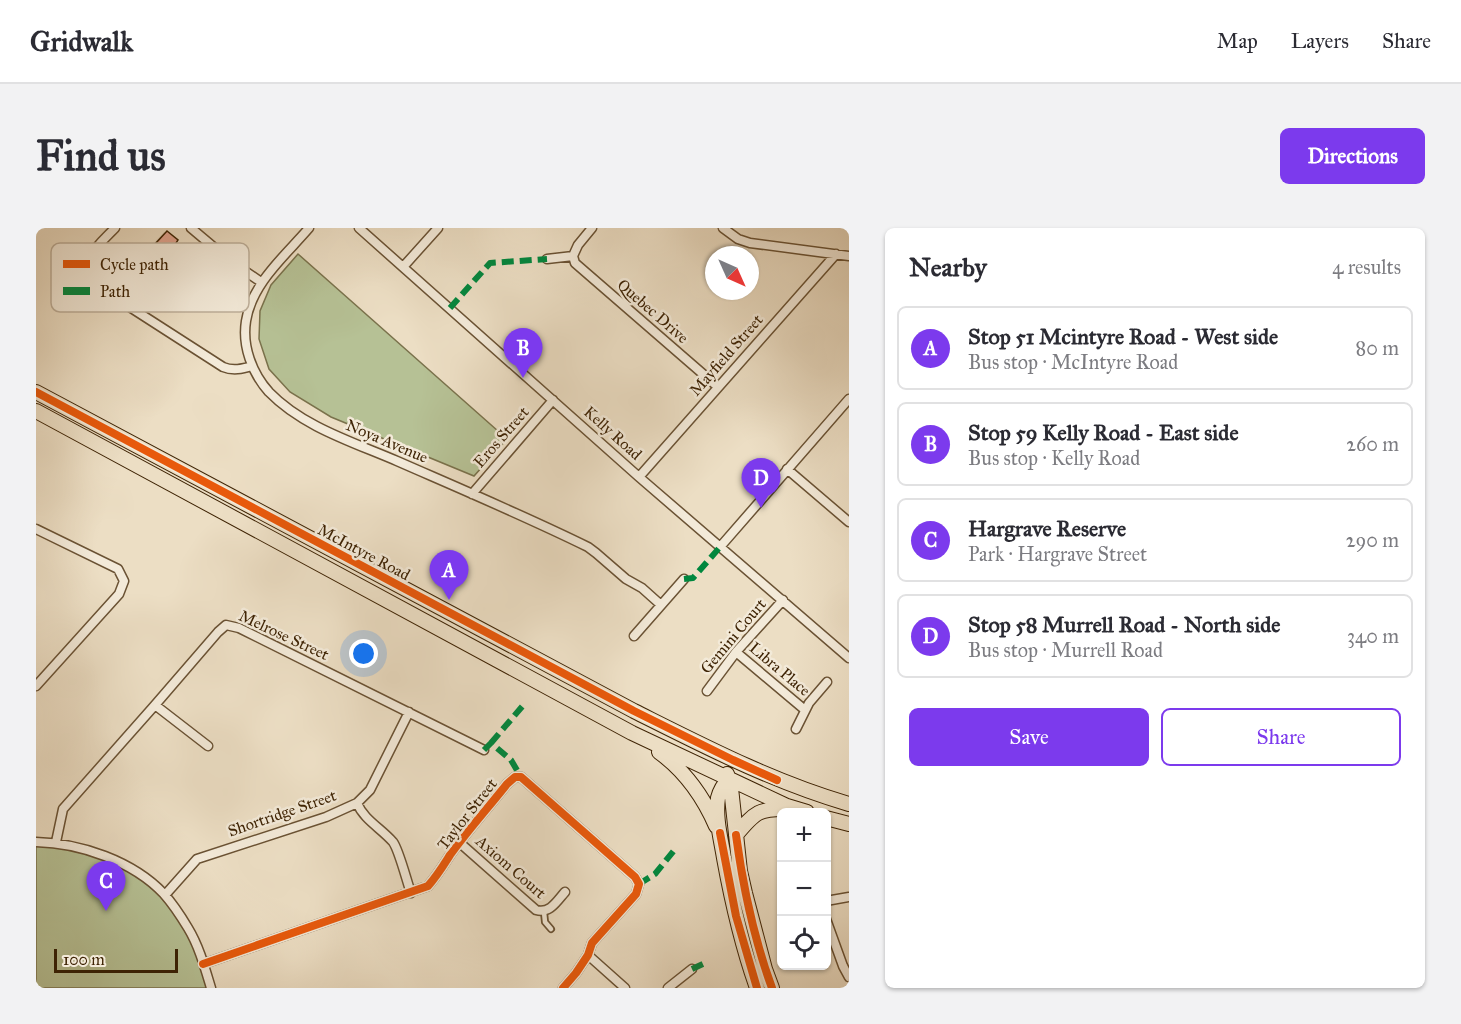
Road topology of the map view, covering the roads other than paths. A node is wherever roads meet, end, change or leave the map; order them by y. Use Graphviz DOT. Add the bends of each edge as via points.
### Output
graph roads {
  1 [pos="115,228"];
  2 [pos="191,228"];
  3 [pos="309,228"];
  4 [pos="359,228"];
  5 [pos="438,228"];
  6 [pos="592,228"];
  7 [pos="723,228"];
  8 [pos="103,243"];
  9 [pos="209,243"];
  10 [pos="836,254"];
  11 [pos="573,256"];
  12 [pos="849,256"];
  13 [pos="547,259"];
  14 [pos="404,267"];
  15 [pos="249,274"];
  16 [pos="261,282"];
  17 [pos="249,310"];
  18 [pos="138,312"];
  19 [pos="249,312"];
  20 [pos="252,366"];
  21 [pos="718,387"];
  22 [pos="36,393"];
  23 [pos="849,399"];
  24 [pos="553,400"];
  25 [pos="36,411"];
  26 [pos="788,469"];
  27 [pos="639,477"];
  28 [pos="472,494"];
  29 [pos="849,522"];
  30 [pos="36,529"];
  31 [pos="720,547"];
  32 [pos="684,579"];
  33 [pos="783,600"];
  34 [pos="661,605"];
  35 [pos="634,636"];
  36 [pos="736,652"];
  37 [pos="849,658"];
  38 [pos="827,682"];
  39 [pos="36,686"];
  40 [pos="708,691"];
  41 [pos="155,705"];
  42 [pos="805,710"];
  43 [pos="634,711"];
  44 [pos="410,712"];
  45 [pos="796,729"];
  46 [pos="632,733"];
  47 [pos="208,746"];
  48 [pos="484,750"];
  49 [pos="729,779"];
  50 [pos="777,780"];
  51 [pos="357,803"];
  52 [pos="849,804"];
  53 [pos="777,808"];
  54 [pos="795,808"];
  55 [pos="831,819"];
  56 [pos="849,824"];
  57 [pos="720,833"];
  58 [pos="736,835"];
  59 [pos="36,842"];
  60 [pos="56,842"];
  61 [pos="460,843"];
  62 [pos="565,892"];
  63 [pos="411,893"];
  64 [pos="165,895"];
  65 [pos="849,897"];
  66 [pos="831,900"];
  67 [pos="543,912"];
  68 [pos="551,929"];
  69 [pos="831,933"];
  70 [pos="588,955"];
  71 [pos="203,964"];
  72 [pos="692,969"];
  73 [pos="849,977"];
  74 [pos="211,988"];
  75 [pos="563,988"];
  76 [pos="625,988"];
  77 [pos="668,988"];
  78 [pos="757,988"];
  79 [pos="772,988"];
  1 -- 8 [label="street"];
  2 -- 9 [label="street"];
  3 -- 16 [label="street, Noya Avenue"];
  4 -- 14 [label="street, Kelly Road"];
  5 -- 14 [label="street"];
  6 -- 11 [label="street"];
  7 -- 10 [label="street" via="750,243"];
  10 -- 12 [label="street"];
  10 -- 21 [label="street, Mayfield Street"];
  11 -- 13 [label="street"];
  11 -- 21 [label="street, Quebec Drive" via="575,263"];
  14 -- 24 [label="street, Kelly Road"];
  15 -- 16 [label="street"];
  16 -- 17 [label="street, Noya Avenue"];
  18 -- 20 [label="street" via="223,367"];
  19 -- 20 [label="street, Noya Avenue" via="247,346"];
  20 -- 28 [label="street, Noya Avenue" via="274,396 311,423"];
  21 -- 27 [label="street, Mayfield Street"];
  22 -- 43 [label="main road, McIntyre Road"];
  23 -- 26 [label="street"];
  24 -- 27 [label="street, Kelly Road"];
  24 -- 28 [label="street, Eros Street"];
  25 -- 46 [label="main road, McIntyre Road"];
  26 -- 29 [label="street"];
  26 -- 31 [label="street"];
  27 -- 31 [label="street, Kelly Road"];
  28 -- 34 [label="street, Noya Avenue" via="588,547"];
  30 -- 39 [label="street" via="118,569 124,581 119,594"];
  31 -- 33 [label="street, Kelly Road"];
  32 -- 34 [label="street"];
  33 -- 36 [label="street, Gemini Court"];
  33 -- 37 [label="street, Kelly Road"];
  34 -- 35 [label="street"];
  36 -- 40 [label="street, Gemini Court"];
  36 -- 42 [label="street, Libra Place"];
  38 -- 42 [label="street, Libra Place"];
  41 -- 44 [label="street, Melrose Street" via="225,625 239,628"];
  41 -- 47 [label="street"];
  41 -- 60 [label="street, Melrose Street" via="63,809"];
  42 -- 45 [label="street, Libra Place"];
  43 -- 49 [label="main road" via="656,730 718,763"];
  43 -- 50 [label="main road, McIntyre Road"];
  44 -- 48 [label="street, Melrose Street"];
  44 -- 51 [label="street, Shortridge Street" via="370,790"];
  46 -- 49 [label="main road, McIntyre Road"];
  46 -- 57 [label="main road" via="682,771 701,796"];
  49 -- 50 [label="main road" via="743,776"];
  49 -- 54 [label="main road, McIntyre Road"];
  49 -- 57 [label="main road" via="718,798"];
  49 -- 58 [label="main road"];
  50 -- 52 [label="main road, McIntyre Road"];
  51 -- 63 [label="street" via="360,811 394,843"];
  51 -- 64 [label="street, Shortridge Street" via="196,859"];
  53 -- 58 [label="main road" via="760,812"];
  55 -- 56 [label="main road"];
  57 -- 78 [label="main road" via="736,916"];
  58 -- 79 [label="main road" via="745,893"];
  59 -- 60 [label="street"];
  60 -- 64 [label="street" via="123,863"];
  61 -- 63 [label="street, Taylor Street" via="428,886"];
  61 -- 67 [label="street, Axiom Court" via="532,908"];
  61 -- 70 [label="street, Taylor Street" via="515,777 521,777 539,792 639,884 636,894 592,943"];
  62 -- 67 [label="street, Axiom Court"];
  63 -- 71 [label="street, Taylor Street"];
  64 -- 71 [label="street" via="188,928"];
  65 -- 66 [label="street"];
  67 -- 68 [label="lane, Axiom Court"];
  69 -- 73 [label="street"];
  70 -- 75 [label="street, Taylor Street"];
  70 -- 76 [label="street"];
  71 -- 74 [label="street"];
  72 -- 77 [label="street"];
}
